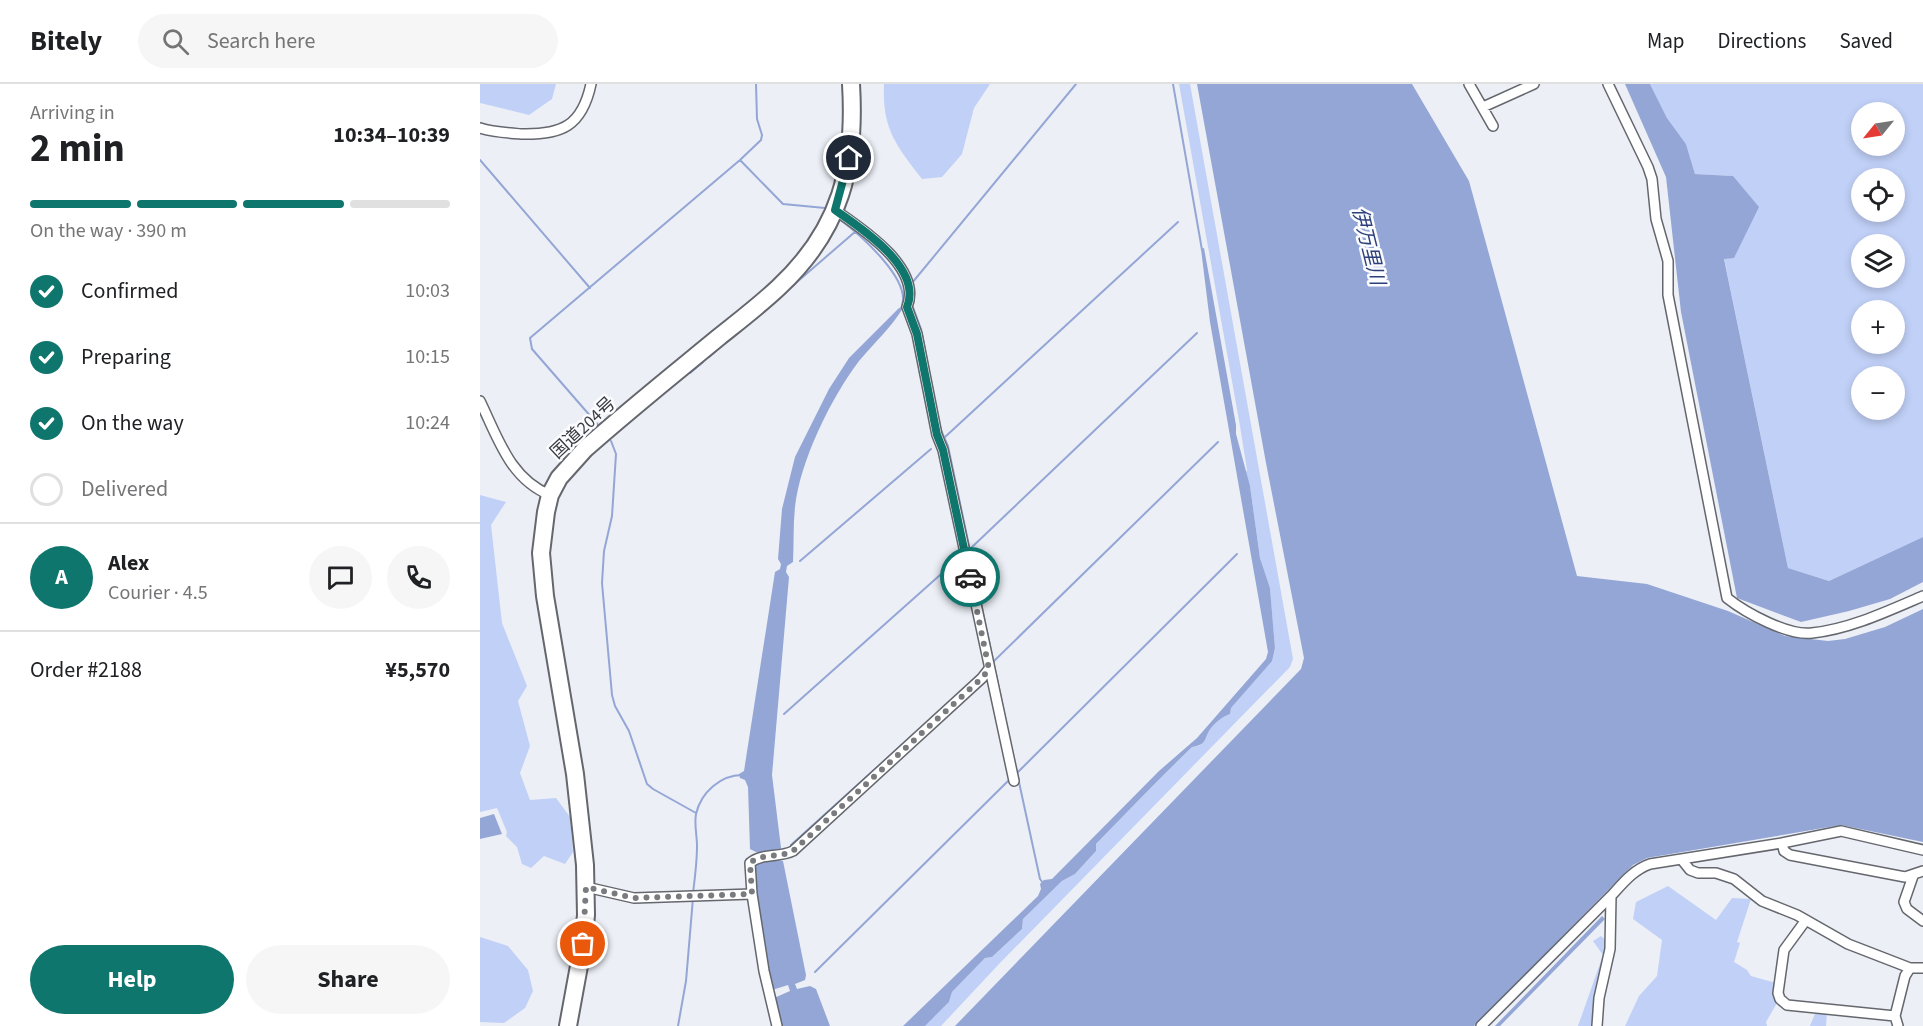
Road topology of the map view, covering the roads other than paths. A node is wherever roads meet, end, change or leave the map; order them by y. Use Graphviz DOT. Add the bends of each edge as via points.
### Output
graph roads {
  1 [pos="591,84"];
  2 [pos="850,84"];
  3 [pos="1469,84"];
  4 [pos="1534,84"];
  5 [pos="1608,84"];
  6 [pos="1483,107"];
  7 [pos="1494,126"];
  8 [pos="480,128"];
  9 [pos="835,210"];
  10 [pos="480,401"];
  11 [pos="550,495"];
  12 [pos="1923,596"];
  13 [pos="989,669"];
  14 [pos="1014,781"];
  15 [pos="1782,843"];
  16 [pos="1923,850"];
  17 [pos="1682,860"];
  18 [pos="1923,871"];
  19 [pos="1913,876"];
  20 [pos="586,887"];
  21 [pos="752,894"];
  22 [pos="1611,896"];
  23 [pos="1806,920"];
  24 [pos="1923,921"];
  25 [pos="1923,957"];
  26 [pos="1910,968"];
  27 [pos="1922,968"];
  28 [pos="1895,1016"];
  29 [pos="568,1026"];
  30 [pos="777,1026"];
  31 [pos="1481,1026"];
  32 [pos="1598,1026"];
  33 [pos="1898,1026"];
  1 -- 8 [label="street" via="583,111 559,131 512,134"];
  2 -- 9 [label="highway, 国道204号" via="851,146"];
  3 -- 6 [label="street"];
  4 -- 6 [label="street"];
  5 -- 12 [label="street" via="1652,179 1656,219 1668,261 1668,295 1727,598 1787,630 1811,633 1876,615"];
  6 -- 7 [label="street"];
  9 -- 11 [label="highway, 国道204号" via="807,256 778,288 585,448"];
  9 -- 13 [label="street" via="879,241 906,279 910,301 907,307 917,334"];
  10 -- 11 [label="street" via="521,477"];
  11 -- 20 [label="highway, 国道204号" via="543,532 542,574 575,774"];
  13 -- 14 [label="street"];
  13 -- 21 [label="street" via="793,851 755,858 750,863"];
  15 -- 16 [label="street" via="1841,831"];
  15 -- 17 [label="street"];
  15 -- 19 [label="street" via="1790,855"];
  17 -- 22 [label="street" via="1641,867"];
  17 -- 23 [label="street" via="1698,873 1726,875 1762,901"];
  18 -- 19 [label="street"];
  19 -- 24 [label="street" via="1904,902"];
  20 -- 21 [label="street" via="634,898"];
  20 -- 29 [label="highway, 国道204号" via="583,944"];
  21 -- 30 [label="street"];
  22 -- 31 [label="street"];
  22 -- 32 [label="street" via="1610,949 1599,998"];
  23 -- 26 [label="street" via="1848,944"];
  23 -- 28 [label="street" via="1784,950 1780,999 1787,1005"];
  25 -- 27 [label="street"];
  26 -- 27 [label="street"];
  26 -- 28 [label="street"];
  28 -- 33 [label="street"];
}
